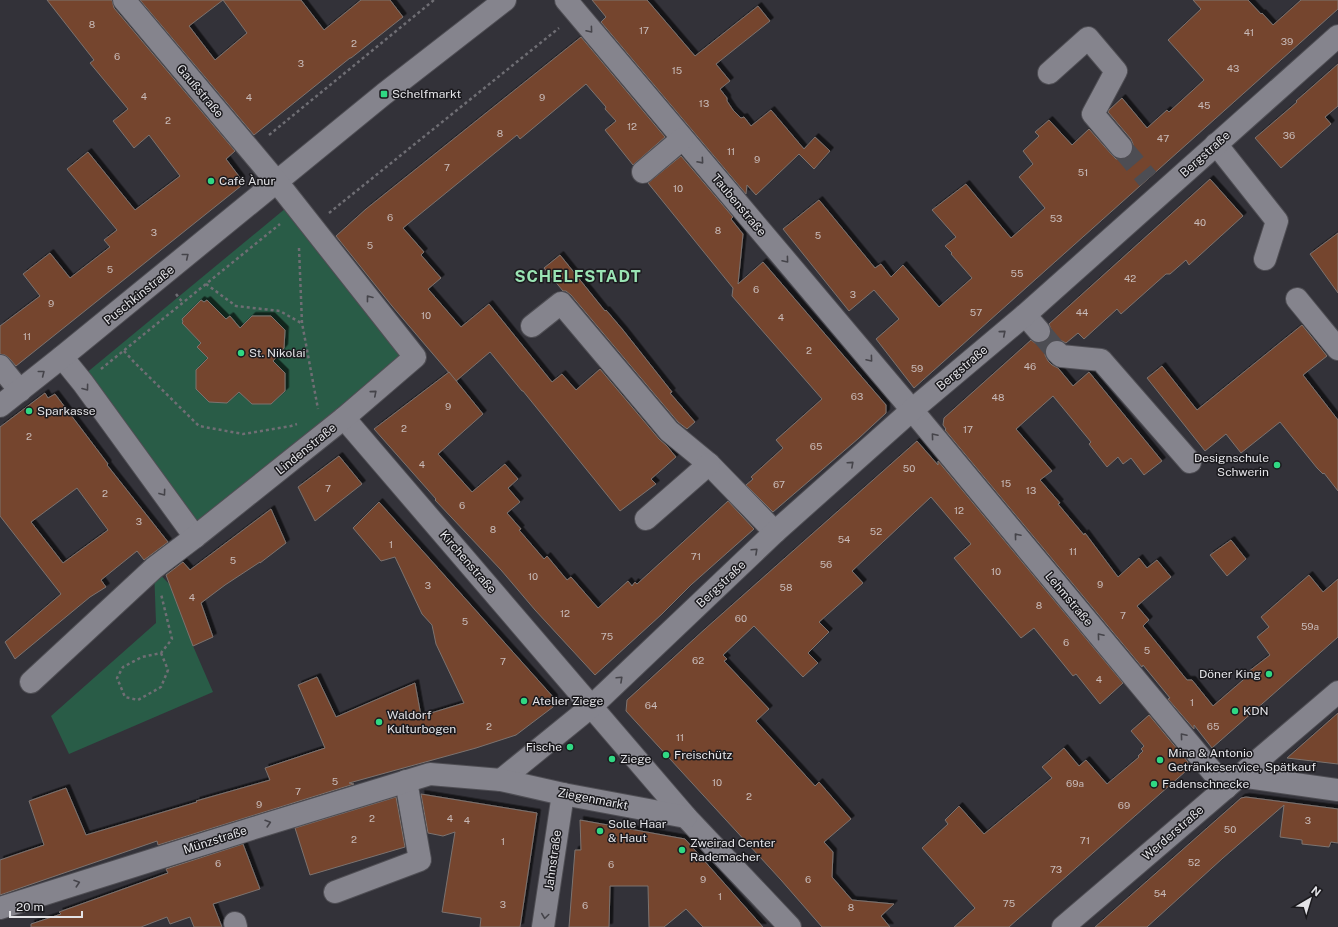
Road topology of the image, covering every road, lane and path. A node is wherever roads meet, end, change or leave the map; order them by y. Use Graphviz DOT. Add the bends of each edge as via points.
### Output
graph roads {
  1 [pos="124,0"];
  2 [pos="434,0"];
  3 [pos="505,0"];
  4 [pos="571,7"];
  5 [pos="1338,36"];
  6 [pos="1049,73"];
  7 [pos="682,139"];
  8 [pos="1216,144"];
  9 [pos="1120,147"];
  10 [pos="250,151"];
  11 [pos="643,172"];
  12 [pos="277,182"];
  13 [pos="298,209"];
  14 [pos="312,227"];
  15 [pos="299,247"];
  16 [pos="1265,259"];
  17 [pos="206,284"];
  18 [pos="1297,299"];
  19 [pos="1025,315"];
  20 [pos="302,323"];
  21 [pos="532,326"];
  22 [pos="1039,332"];
  23 [pos="1338,349"];
  24 [pos="124,351"];
  25 [pos="1057,352"];
  26 [pos="62,357"];
  27 [pos="0,366"];
  28 [pos="83,383"];
  29 [pos="20,391"];
  30 [pos="0,406"];
  31 [pos="912,410"];
  32 [pos="298,423"];
  33 [pos="336,424"];
  34 [pos="1190,462"];
  35 [pos="709,464"];
  36 [pos="646,520"];
  37 [pos="775,532"];
  38 [pos="195,537"];
  39 [pos="154,568"];
  40 [pos="161,653"];
  41 [pos="31,682"];
  42 [pos="1338,692"];
  43 [pos="592,706"];
  44 [pos="430,774"];
  45 [pos="501,780"];
  46 [pos="406,782"];
  47 [pos="1233,782"];
  48 [pos="1338,790"];
  49 [pos="563,794"];
  50 [pos="686,817"];
  51 [pos="335,892"];
  52 [pos="0,908"];
  53 [pos="543,927"];
  54 [pos="790,927"];
  55 [pos="1063,927"];
  1 -- 10 [label="street, Gaußstraße"];
  2 -- 10 [label="path"];
  3 -- 12 [label="street" via="384,94"];
  4 -- 7 [label="street, Taubenstraße, one-way"];
  4 -- 14 [label="path"];
  5 -- 8 [label="street, Bergstraße"];
  6 -- 9 [label="street" via="1088,38 1116,71 1093,114"];
  7 -- 11 [label="street"];
  7 -- 31 [label="street, Taubenstraße, one-way"];
  8 -- 16 [label="street" via="1277,221"];
  8 -- 19 [label="street, Bergstraße" via="1154,187"];
  10 -- 12 [label="street, Gaußstraße"];
  12 -- 13 [label="street, Lindenstraße"];
  26 -- 12 [label="street, Puschkinstraße, one-way"];
  13 -- 14 [label="street, Lindenstraße"];
  13 -- 17 [label="path"];
  33 -- 14 [label="street, Lindenstraße, one-way" via="415,357"];
  15 -- 20 [label="path"];
  17 -- 20 [label="path" via="236,306 280,311"];
  17 -- 24 [label="path"];
  18 -- 23 [label="street"];
  19 -- 22 [label="street"];
  31 -- 19 [label="street, Bergstraße, one-way"];
  20 -- 33 [label="path" via="319,416"];
  21 -- 35 [label="street" via="561,303 669,432"];
  24 -- 28 [label="path"];
  24 -- 32 [label="path" via="199,426 243,434"];
  25 -- 34 [label="street" via="1061,356 1101,360"];
  26 -- 28 [label="street"];
  29 -- 26 [label="street, Puschkinstraße, one-way"];
  27 -- 29 [label="street"];
  28 -- 38 [label="street, one-way"];
  29 -- 30 [label="street, Puschkinstraße"];
  37 -- 31 [label="street, Bergstraße, one-way"];
  47 -- 31 [label="street, Lehmstraße, one-way"];
  33 -- 38 [label="street, Lindenstraße"];
  33 -- 43 [label="street, Kirchenstraße"];
  35 -- 36 [label="street"];
  35 -- 37 [label="street"];
  43 -- 37 [label="street, Bergstraße, one-way"];
  38 -- 39 [label="street, Lindenstraße"];
  39 -- 40 [label="path" via="172,639"];
  39 -- 41 [label="street, Lindenstraße"];
  40 -- 40 [label="path" via="142,657 123,668 117,678 125,697 138,700 161,687 168,670"];
  42 -- 47 [label="street, Werderstraße"];
  43 -- 45 [label="street"];
  43 -- 50 [label="street"];
  44 -- 45 [label="street, Ziegenmarkt"];
  44 -- 46 [label="street, Münzstraße"];
  45 -- 49 [label="street, Ziegenmarkt"];
  46 -- 51 [label="street" via="420,860"];
  52 -- 46 [label="street, Münzstraße, one-way"];
  47 -- 48 [label="street"];
  47 -- 55 [label="street, Werderstraße"];
  49 -- 50 [label="street, Ziegenmarkt"];
  49 -- 53 [label="street, Jahnstraße, one-way"];
  50 -- 54 [label="street"];
}
